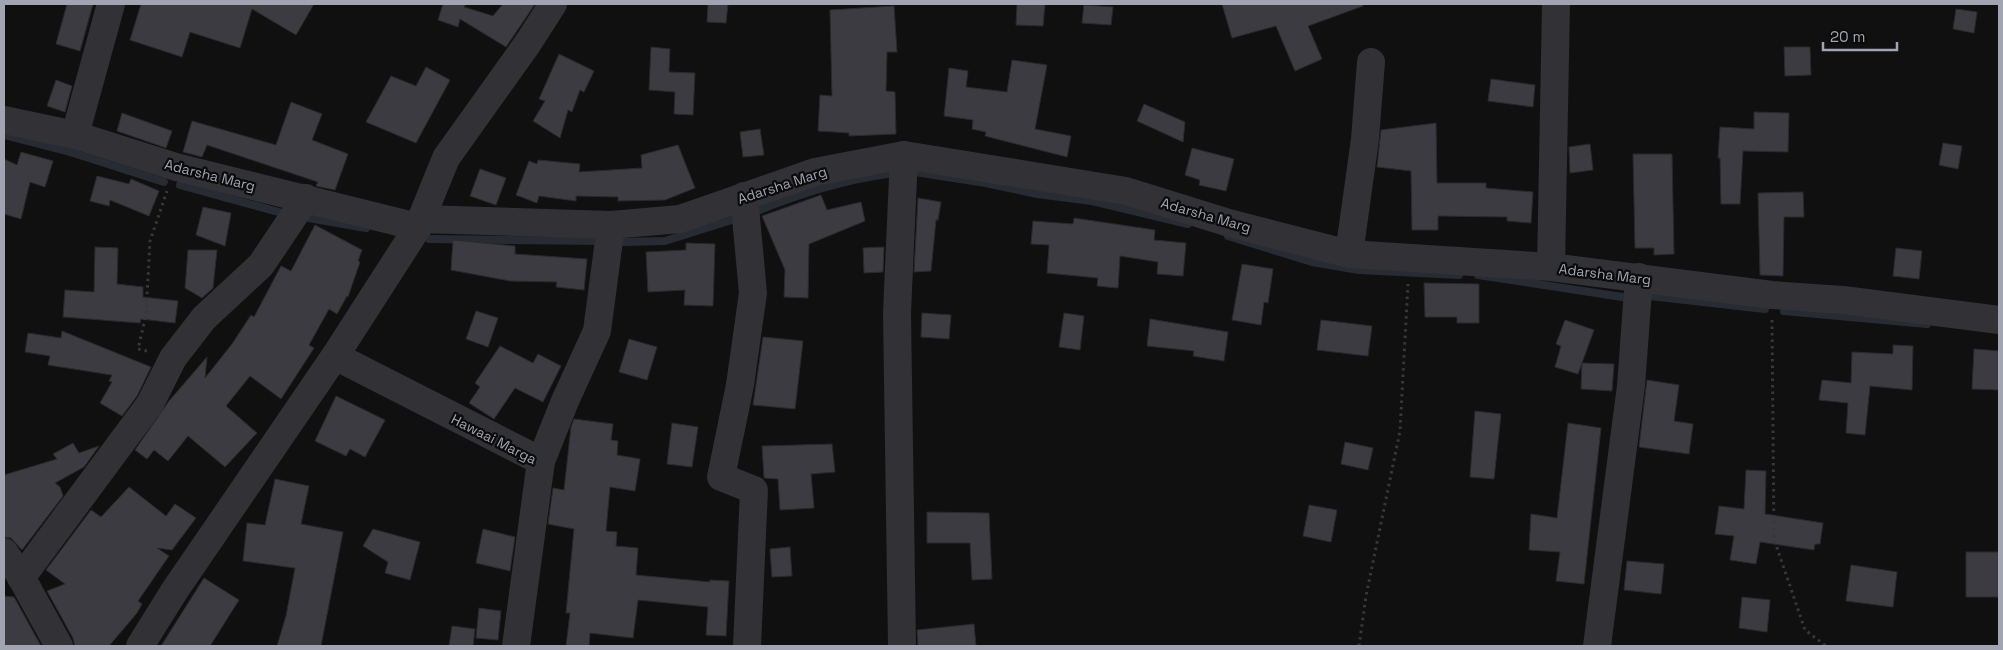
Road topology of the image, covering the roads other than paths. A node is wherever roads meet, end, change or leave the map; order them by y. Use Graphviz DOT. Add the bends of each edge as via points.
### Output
graph roads {
  1 [pos="111,4"];
  2 [pos="553,4"];
  3 [pos="1556,4"];
  4 [pos="1371,62"];
  5 [pos="4,120"];
  6 [pos="75,134"];
  7 [pos="904,155"];
  8 [pos="744,196"];
  9 [pos="306,198"];
  10 [pos="419,223"];
  11 [pos="611,224"];
  12 [pos="1349,254"];
  13 [pos="1551,267"];
  14 [pos="1639,277"];
  15 [pos="1999,320"];
  16 [pos="335,356"];
  17 [pos="542,461"];
  18 [pos="4,552"];
  19 [pos="21,578"];
  20 [pos="59,646"];
  21 [pos="140,646"];
  22 [pos="516,646"];
  23 [pos="747,646"];
  24 [pos="902,646"];
  25 [pos="1597,646"];
  1 -- 6 [label="street"];
  2 -- 10 [label="street" via="446,158"];
  3 -- 13 [label="street"];
  4 -- 12 [label="street" via="1365,139"];
  5 -- 6 [label="street, Adarsha Marg"];
  6 -- 9 [label="street, Adarsha Marg" via="176,167"];
  7 -- 8 [label="street, Adarsha Marg" via="815,172"];
  7 -- 12 [label="street, Adarsha Marg" via="1126,191 1229,223"];
  7 -- 24 [label="street" via="897,313"];
  8 -- 11 [label="street, Adarsha Marg" via="680,219"];
  8 -- 23 [label="street" via="753,293 740,384 721,478 754,490"];
  9 -- 10 [label="street, Adarsha Marg"];
  9 -- 19 [label="street" via="261,265 204,318 173,358 150,404"];
  10 -- 11 [label="street, Adarsha Marg"];
  10 -- 16 [label="street"];
  11 -- 17 [label="street" via="597,331"];
  12 -- 13 [label="street, Adarsha Marg"];
  13 -- 14 [label="street, Adarsha Marg"];
  14 -- 15 [label="street, Adarsha Marg"];
  14 -- 25 [label="street" via="1631,386"];
  16 -- 17 [label="street, Hawaai Marga"];
  16 -- 21 [label="street"];
  17 -- 22 [label="street, Hawaai Marga"];
  18 -- 19 [label="street"];
  19 -- 20 [label="street"];
}
